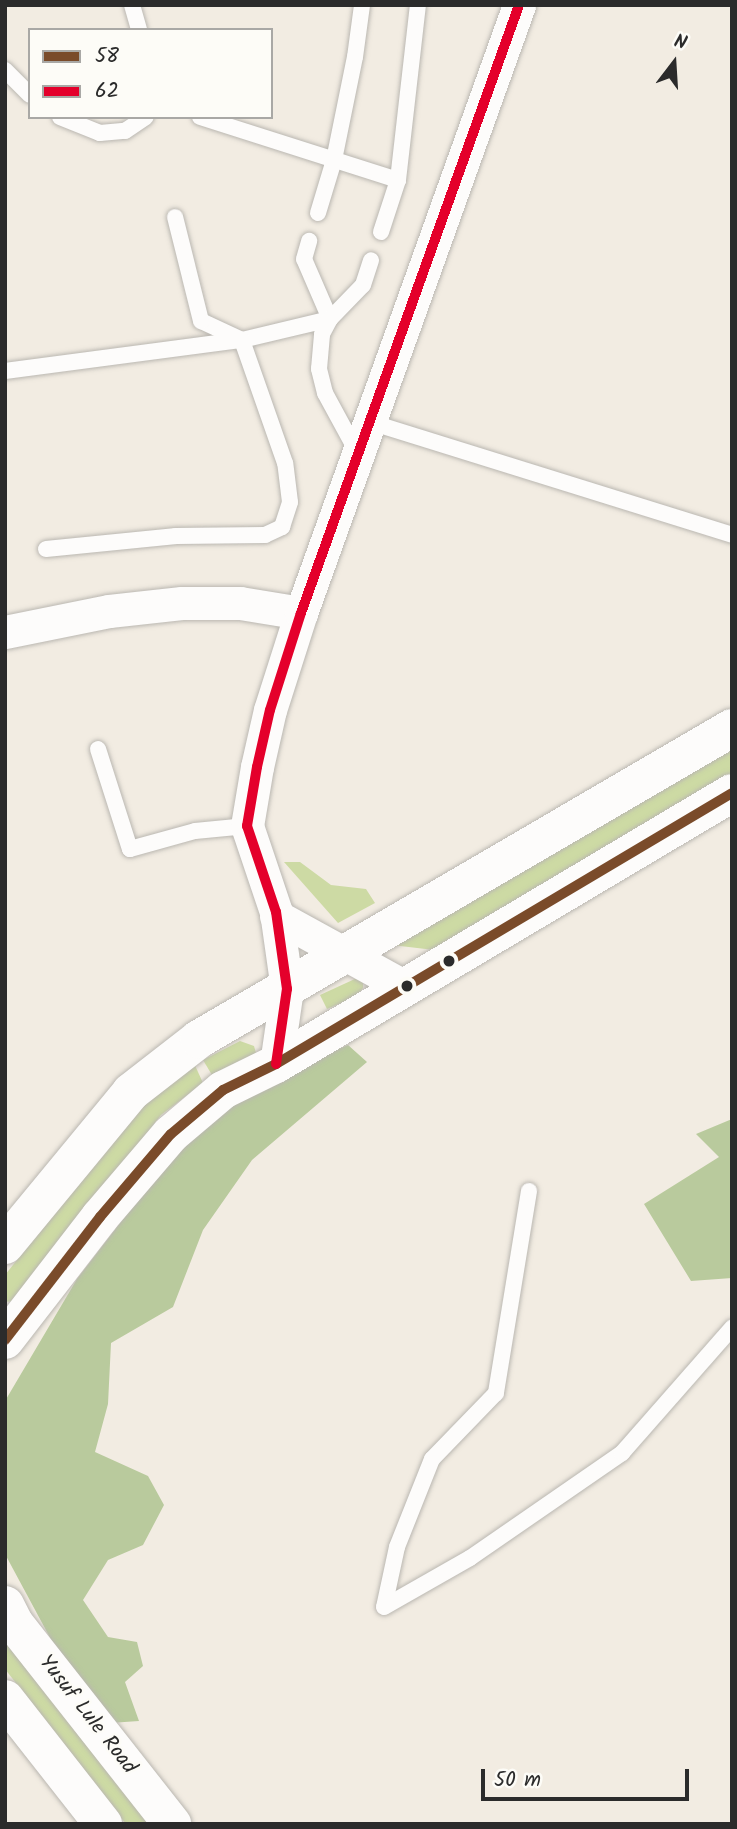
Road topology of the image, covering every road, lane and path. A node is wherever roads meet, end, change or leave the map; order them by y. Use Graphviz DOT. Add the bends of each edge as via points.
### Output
graph roads {
  1 [pos="132,5"];
  2 [pos="362,5"];
  3 [pos="418,5"];
  4 [pos="519,5"];
  5 [pos="138,28"];
  6 [pos="5,70"];
  7 [pos="28,93"];
  8 [pos="65,119"];
  9 [pos="143,119"];
  10 [pos="206,119"];
  11 [pos="334,160"];
  12 [pos="398,180"];
  13 [pos="318,213"];
  14 [pos="175,217"];
  15 [pos="381,232"];
  16 [pos="309,241"];
  17 [pos="371,260"];
  18 [pos="330,319"];
  19 [pos="242,340"];
  20 [pos="5,371"];
  21 [pos="370,422"];
  22 [pos="358,454"];
  23 [pos="732,535"];
  24 [pos="46,549"];
  25 [pos="301,613"];
  26 [pos="5,632"];
  27 [pos="732,728"];
  28 [pos="98,749"];
  29 [pos="732,793"];
  30 [pos="247,826"];
  31 [pos="275,916"];
  32 [pos="346,954"];
  33 [pos="405,987"];
  34 [pos="287,989"];
  35 [pos="276,1064"];
  36 [pos="529,1191"];
  37 [pos="5,1245"];
  38 [pos="732,1328"];
  39 [pos="5,1340"];
  40 [pos="5,1605"];
  41 [pos="5,1699"];
  42 [pos="103,1824"];
  43 [pos="172,1824"];
  1 -- 5 [label="lane"];
  2 -- 11 [label="lane"];
  3 -- 12 [label="lane"];
  4 -- 21 [label="street"];
  6 -- 7 [label="lane"];
  8 -- 9 [label="lane" via="100,133 125,131"];
  10 -- 11 [label="lane"];
  11 -- 12 [label="lane"];
  11 -- 13 [label="lane"];
  12 -- 15 [label="lane"];
  14 -- 19 [label="lane" via="201,321"];
  16 -- 18 [label="lane" via="304,259"];
  17 -- 18 [label="lane" via="363,285"];
  18 -- 19 [label="lane"];
  18 -- 22 [label="lane" via="322,334 319,369 326,393"];
  19 -- 20 [label="lane"];
  19 -- 24 [label="lane" via="285,463 290,502 282,527 265,535 176,536"];
  21 -- 22 [label="street"];
  21 -- 23 [label="lane"];
  22 -- 25 [label="street"];
  25 -- 26 [label="street" via="240,603 183,603 109,611"];
  25 -- 30 [label="street" via="270,710"];
  27 -- 32 [label="main road"];
  28 -- 30 [label="lane" via="130,849 195,831"];
  29 -- 33 [label="main road"];
  30 -- 31 [label="street"];
  31 -- 32 [label="street"];
  31 -- 34 [label="street"];
  32 -- 33 [label="street"];
  32 -- 34 [label="main road"];
  33 -- 35 [label="main road"];
  34 -- 35 [label="street"];
  34 -- 37 [label="main road" via="200,1039 131,1092"];
  35 -- 39 [label="main road" via="223,1090 170,1133"];
  36 -- 38 [label="lane" via="496,1393 432,1459 397,1547 384,1607 470,1558 622,1453"];
  40 -- 43 [label="main road, Yusuf Lule Road"];
  41 -- 42 [label="main road"];
}
